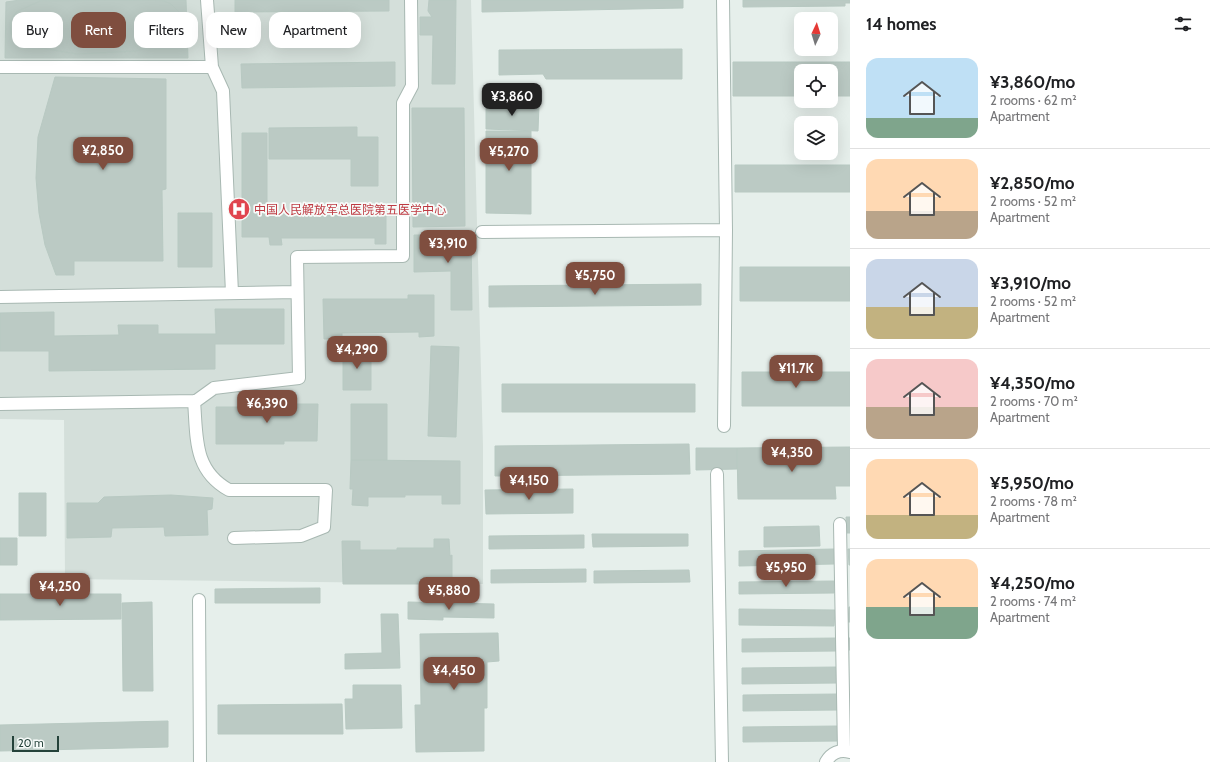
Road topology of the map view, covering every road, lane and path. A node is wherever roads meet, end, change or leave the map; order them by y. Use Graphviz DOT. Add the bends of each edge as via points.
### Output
graph roads {
  1 [pos="207,0"];
  2 [pos="411,0"];
  3 [pos="723,0"];
  4 [pos="0,67"];
  5 [pos="212,67"];
  6 [pos="726,230"];
  7 [pos="482,232"];
  8 [pos="297,292"];
  9 [pos="232,293"];
  10 [pos="0,298"];
  11 [pos="194,401"];
  12 [pos="0,404"];
  13 [pos="724,426"];
  14 [pos="717,474"];
  15 [pos="840,524"];
  16 [pos="234,538"];
  17 [pos="199,600"];
  18 [pos="847,751"];
  19 [pos="200,762"];
  20 [pos="722,762"];
  21 [pos="826,762"];
  1 -- 5 [label="street"];
  2 -- 8 [label="street" via="412,86 403,104 403,256 297,257"];
  3 -- 6 [label="street"];
  4 -- 5 [label="street"];
  5 -- 9 [label="street" via="223,91"];
  6 -- 7 [label="street"];
  6 -- 13 [label="street"];
  8 -- 9 [label="street"];
  8 -- 11 [label="street" via="299,378 214,388"];
  9 -- 10 [label="street"];
  11 -- 12 [label="street"];
  11 -- 16 [label="street" via="199,457 216,483 230,490 326,490 324,527 301,536"];
  14 -- 20 [label="street"];
  15 -- 18 [label="street"];
  17 -- 19 [label="street"];
  18 -- 21 [label="street" via="835,752"];
}
